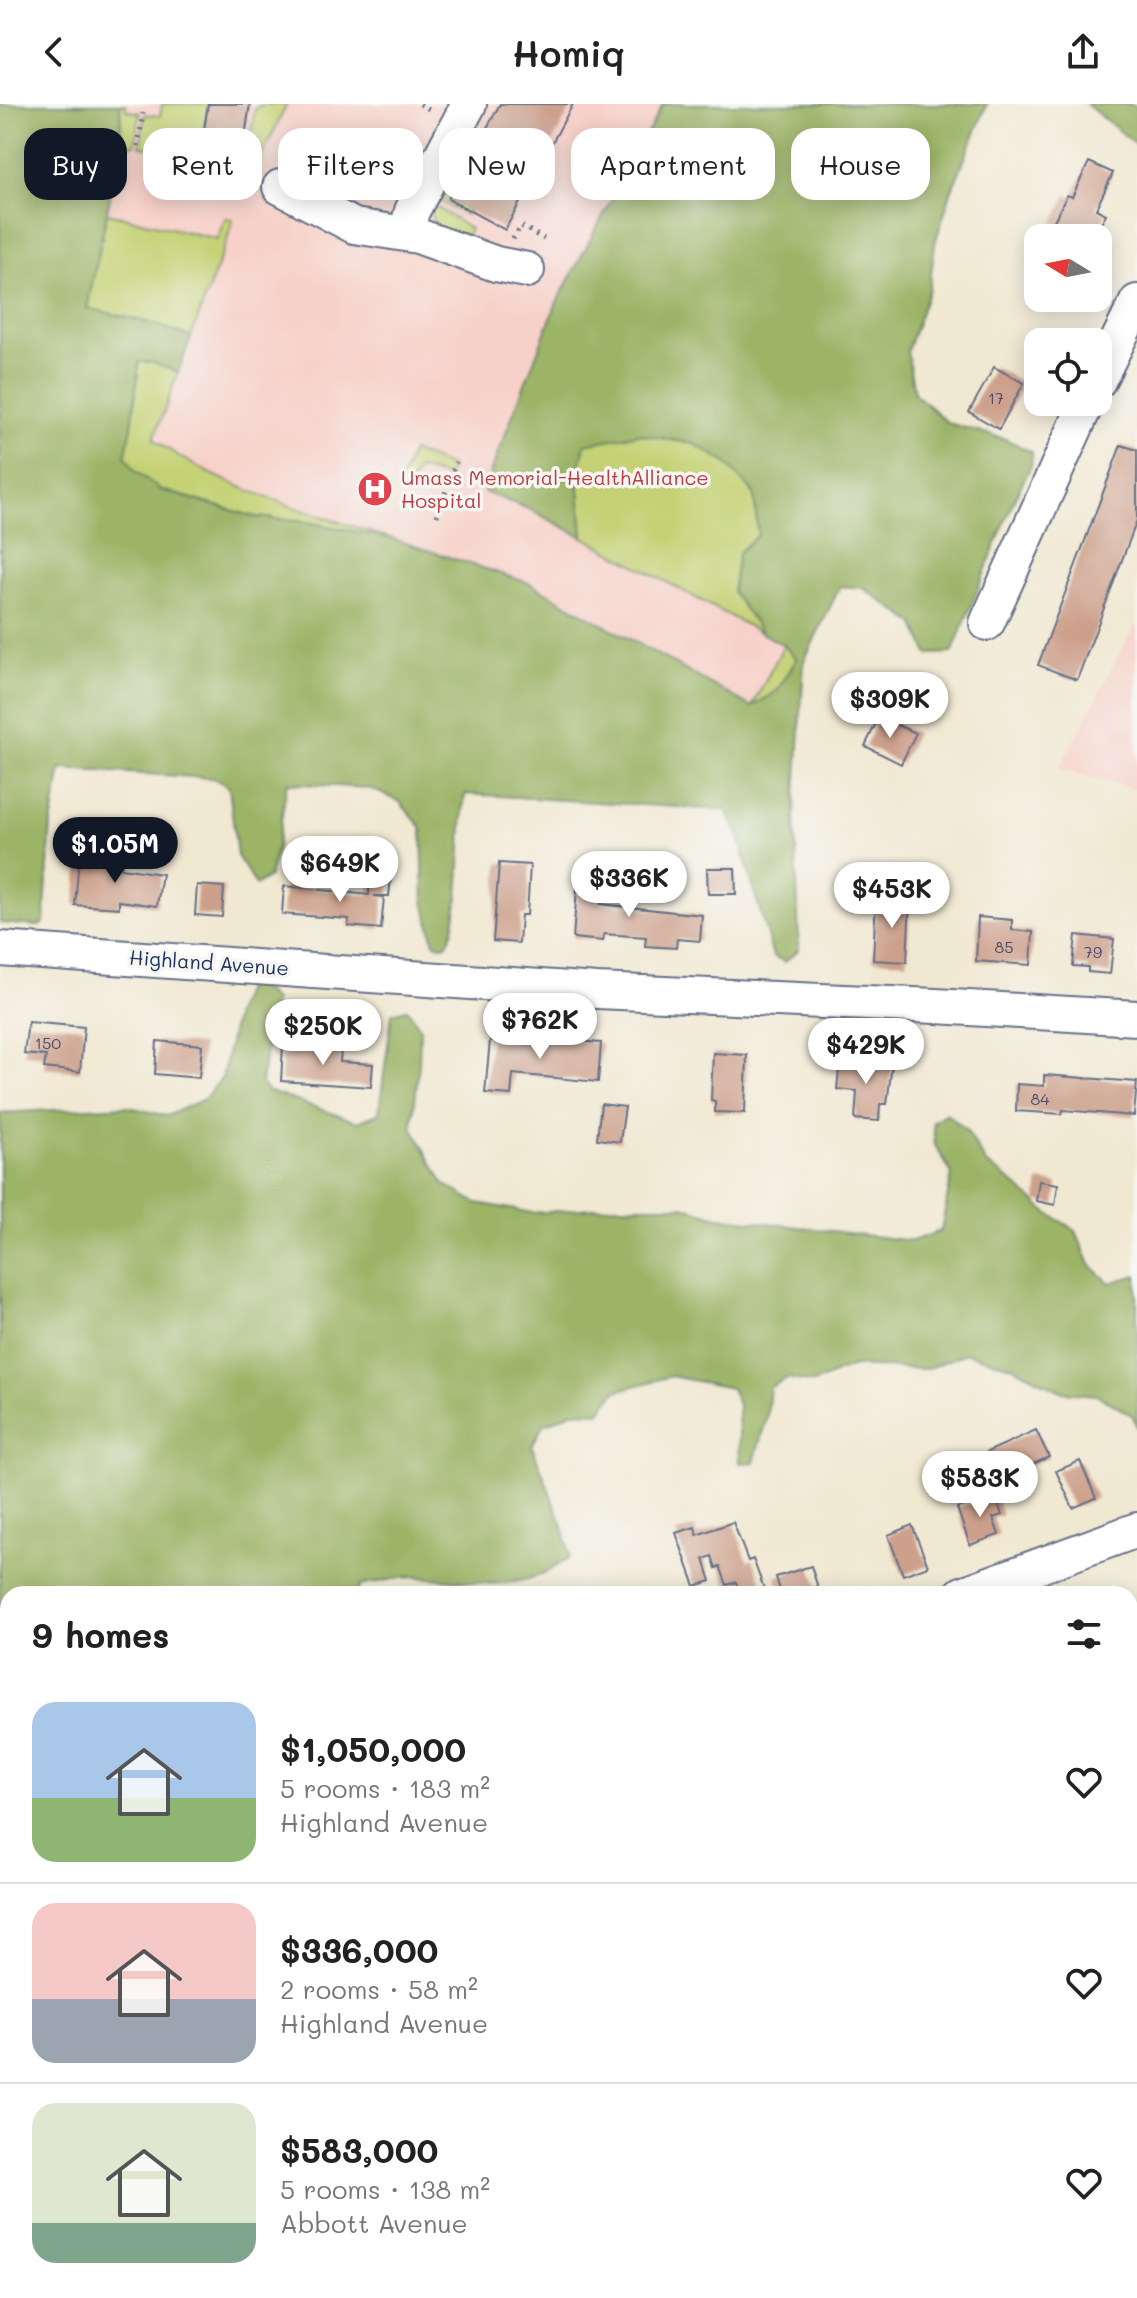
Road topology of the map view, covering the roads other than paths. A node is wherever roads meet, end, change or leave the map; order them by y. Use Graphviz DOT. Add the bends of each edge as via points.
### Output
graph roads {
  1 [pos="469,104"];
  2 [pos="305,200"];
  3 [pos="406,234"];
  4 [pos="527,270"];
  5 [pos="1137,302"];
  6 [pos="1112,353"];
  7 [pos="1081,416"];
  8 [pos="987,623"];
  9 [pos="0,949"];
  10 [pos="1137,1018"];
  11 [pos="1137,1530"];
  12 [pos="984,1586"];
  1 -- 3 [label="street" via="412,211"];
  2 -- 3 [label="street" via="354,226"];
  3 -- 4 [label="street"];
  5 -- 6 [label="street"];
  7 -- 8 [label="street"];
  9 -- 10 [label="street, Highland Avenue" via="597,991"];
  11 -- 12 [label="street"];
}
